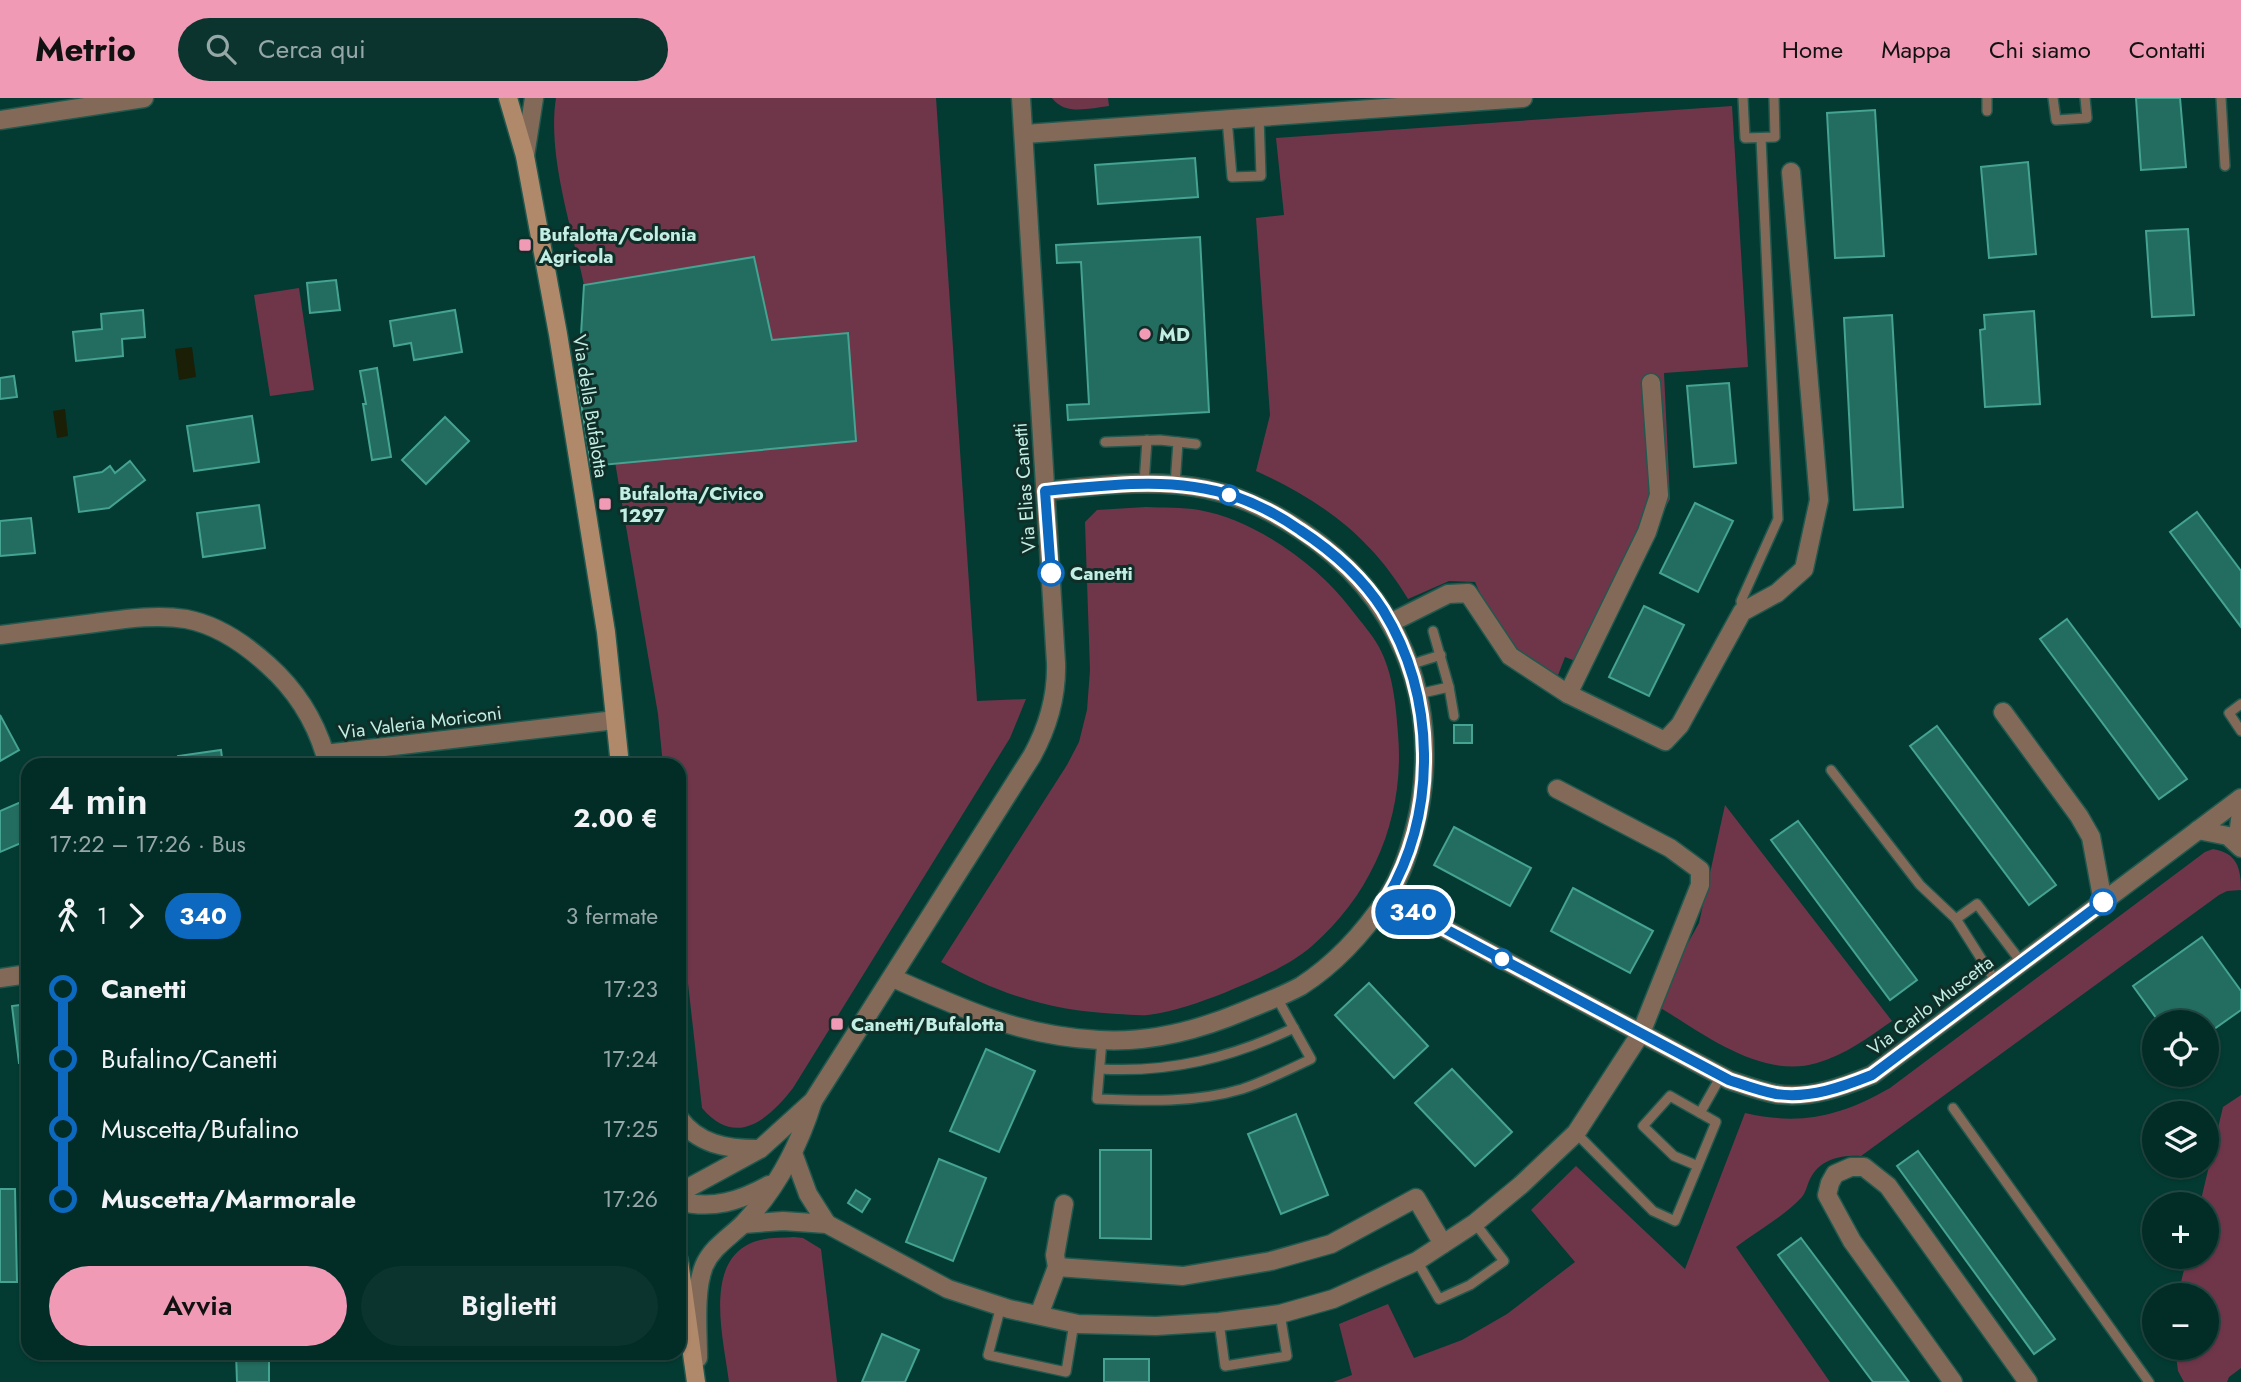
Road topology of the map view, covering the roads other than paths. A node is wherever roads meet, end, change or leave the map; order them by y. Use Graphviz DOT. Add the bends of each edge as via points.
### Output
graph roads {
  1 [pos="144,98"];
  2 [pos="508,98"];
  3 [pos="534,98"];
  4 [pos="1021,98"];
  5 [pos="1523,98"];
  6 [pos="1743,98"];
  7 [pos="1774,98"];
  8 [pos="1987,98"];
  9 [pos="2053,98"];
  10 [pos="2085,98"];
  11 [pos="2221,98"];
  12 [pos="1987,111"];
  13 [pos="1259,117"];
  14 [pos="1227,119"];
  15 [pos="0,120"];
  16 [pos="1025,134"];
  17 [pos="1761,138"];
  18 [pos="525,156"];
  19 [pos="2225,166"];
  20 [pos="1791,172"];
  21 [pos="1651,383"];
  22 [pos="1147,440"];
  23 [pos="1105,442"];
  24 [pos="1178,442"];
  25 [pos="1196,444"];
  26 [pos="1144,483"];
  27 [pos="1175,485"];
  28 [pos="1045,491"];
  29 [pos="1742,612"];
  30 [pos="1390,623"];
  31 [pos="1433,631"];
  32 [pos="0,635"];
  33 [pos="1441,655"];
  34 [pos="1409,665"];
  35 [pos="1449,687"];
  36 [pos="1418,694"];
  37 [pos="1568,694"];
  38 [pos="2241,704"];
  39 [pos="2003,712"];
  40 [pos="1454,716"];
  41 [pos="615,720"];
  42 [pos="2241,731"];
  43 [pos="324,758"];
  44 [pos="331,758"];
  45 [pos="619,758"];
  46 [pos="1831,770"];
  47 [pos="1557,789"];
  48 [pos="2241,798"];
  49 [pos="2241,813"];
  50 [pos="2198,830"];
  51 [pos="2241,833"];
  52 [pos="2241,848"];
  53 [pos="1387,898"];
  54 [pos="2103,902"];
  55 [pos="1956,919"];
  56 [pos="2022,963"];
  57 [pos="21,975"];
  58 [pos="0,978"];
  59 [pos="893,978"];
  60 [pos="1996,982"];
  61 [pos="1277,998"];
  62 [pos="1294,1028"];
  63 [pos="1641,1033"];
  64 [pos="1101,1040"];
  65 [pos="1100,1069"];
  66 [pos="1721,1076"];
  67 [pos="813,1101"];
  68 [pos="1953,1108"];
  69 [pos="1700,1113"];
  70 [pos="686,1126"];
  71 [pos="1576,1133"];
  72 [pos="760,1149"];
  73 [pos="793,1153"];
  74 [pos="1698,1166"];
  75 [pos="777,1180"];
  76 [pos="686,1189"];
  77 [pos="686,1202"];
  78 [pos="1064,1204"];
  79 [pos="1475,1223"];
  80 [pos="743,1224"];
  81 [pos="827,1224"];
  82 [pos="1443,1244"];
  83 [pos="1417,1261"];
  84 [pos="1057,1268"];
  85 [pos="1001,1306"];
  86 [pos="686,1311"];
  87 [pos="1280,1314"];
  88 [pos="1039,1315"];
  89 [pos="1219,1322"];
  90 [pos="1074,1323"];
  91 [pos="696,1382"];
  92 [pos="1953,1382"];
  93 [pos="2028,1382"];
  94 [pos="2149,1382"];
  1 -- 15 [label="street"];
  2 -- 18 [label="street, Via della Bufalotta"];
  3 -- 18 [label="street"];
  4 -- 16 [label="street, Via Elias Canetti"];
  5 -- 13 [label="street"];
  6 -- 17 [label="lane" via="1745,138"];
  7 -- 17 [label="lane" via="1775,137"];
  8 -- 12 [label="lane"];
  9 -- 10 [label="lane" via="2056,120 2087,118"];
  11 -- 19 [label="lane"];
  13 -- 14 [label="street"];
  13 -- 14 [label="lane" via="1261,176 1232,177"];
  14 -- 16 [label="street"];
  16 -- 28 [label="street, Via Elias Canetti"];
  17 -- 29 [label="lane" via="1778,519 1741,601"];
  18 -- 41 [label="street, Via della Bufalotta" via="606,632"];
  20 -- 29 [label="street" via="1819,500 1804,569 1777,593"];
  21 -- 37 [label="street" via="1659,495 1647,532"];
  22 -- 23 [label="lane"];
  22 -- 24 [label="lane"];
  22 -- 26 [label="lane"];
  24 -- 25 [label="lane"];
  24 -- 27 [label="lane"];
  26 -- 27 [label="street"];
  26 -- 28 [label="street"];
  27 -- 30 [label="street" via="1233,496 1292,524 1350,569"];
  28 -- 59 [label="street, Via Elias Canetti" via="1056,674 1047,725 1032,757"];
  29 -- 37 [label="street" via="1680,725 1665,741"];
  30 -- 34 [label="street"];
  30 -- 37 [label="street" via="1448,594 1468,593 1510,656"];
  31 -- 33 [label="lane"];
  32 -- 43 [label="street, Via Valeria Moriconi" via="148,618 186,619 209,626 254,652 294,691 318,732"];
  33 -- 34 [label="lane"];
  33 -- 35 [label="lane"];
  34 -- 36 [label="street"];
  35 -- 36 [label="lane"];
  35 -- 40 [label="lane"];
  36 -- 53 [label="street" via="1424,742 1421,798 1408,852"];
  38 -- 42 [label="lane" via="2229,713"];
  39 -- 54 [label="street" via="2091,837"];
  41 -- 44 [label="street, Via Valeria Moriconi"];
  41 -- 45 [label="street, Via della Bufalotta"];
  46 -- 55 [label="lane" via="1920,885"];
  47 -- 63 [label="street" via="1670,848 1700,870 1700,885"];
  48 -- 50 [label="street, Via Carlo Muscetta"];
  49 -- 51 [label="street"];
  50 -- 52 [label="street" via="2228,836"];
  50 -- 54 [label="street, Via Carlo Muscetta"];
  53 -- 61 [label="street" via="1334,961"];
  53 -- 63 [label="street, Via Carlo Muscetta"];
  54 -- 56 [label="street, Via Carlo Muscetta"];
  55 -- 56 [label="lane" via="1977,904"];
  55 -- 60 [label="lane"];
  56 -- 60 [label="street, Via Carlo Muscetta"];
  57 -- 58 [label="street"];
  59 -- 64 [label="street" via="1006,1025"];
  59 -- 67 [label="street, Via Elias Canetti"];
  60 -- 66 [label="street, Via Carlo Muscetta" via="1872,1075 1838,1088 1809,1095 1777,1094"];
  61 -- 62 [label="lane"];
  61 -- 64 [label="street" via="1189,1030"];
  62 -- 65 [label="lane" via="1255,1047 1193,1064"];
  62 -- 65 [label="lane" via="1311,1059 1230,1092 1170,1100 1097,1099"];
  63 -- 66 [label="street, Via Carlo Muscetta"];
  63 -- 71 [label="street"];
  64 -- 65 [label="lane"];
  66 -- 69 [label="lane"];
  67 -- 72 [label="street"];
  67 -- 73 [label="street"];
  68 -- 94 [label="lane"];
  69 -- 74 [label="lane" via="1716,1122"];
  69 -- 74 [label="lane" via="1670,1096 1643,1126 1674,1156"];
  70 -- 72 [label="street" via="706,1141"];
  71 -- 74 [label="lane" via="1653,1210 1675,1221"];
  71 -- 79 [label="street"];
  72 -- 76 [label="street"];
  73 -- 75 [label="street"];
  73 -- 81 [label="street" via="808,1194"];
  75 -- 77 [label="street" via="729,1202 707,1206"];
  75 -- 80 [label="street"];
  78 -- 84 [label="street"];
  79 -- 82 [label="street"];
  79 -- 83 [label="lane" via="1504,1261 1470,1284 1439,1299"];
  80 -- 81 [label="street"];
  80 -- 91 [label="street" via="714,1250 703,1270"];
  81 -- 85 [label="street" via="948,1289"];
  82 -- 83 [label="street"];
  82 -- 84 [label="street" via="1416,1198 1331,1244 1272,1261 1183,1276"];
  83 -- 87 [label="street" via="1332,1299"];
  84 -- 88 [label="street"];
  85 -- 88 [label="street"];
  85 -- 90 [label="lane" via="988,1355 1066,1372"];
  86 -- 91 [label="street"];
  87 -- 89 [label="street"];
  87 -- 89 [label="lane" via="1287,1356 1224,1366"];
  88 -- 90 [label="street"];
  89 -- 90 [label="street" via="1156,1326"];
  92 -- 93 [label="street" via="1852,1241 1827,1195 1835,1174 1864,1167 1888,1186"];
}
